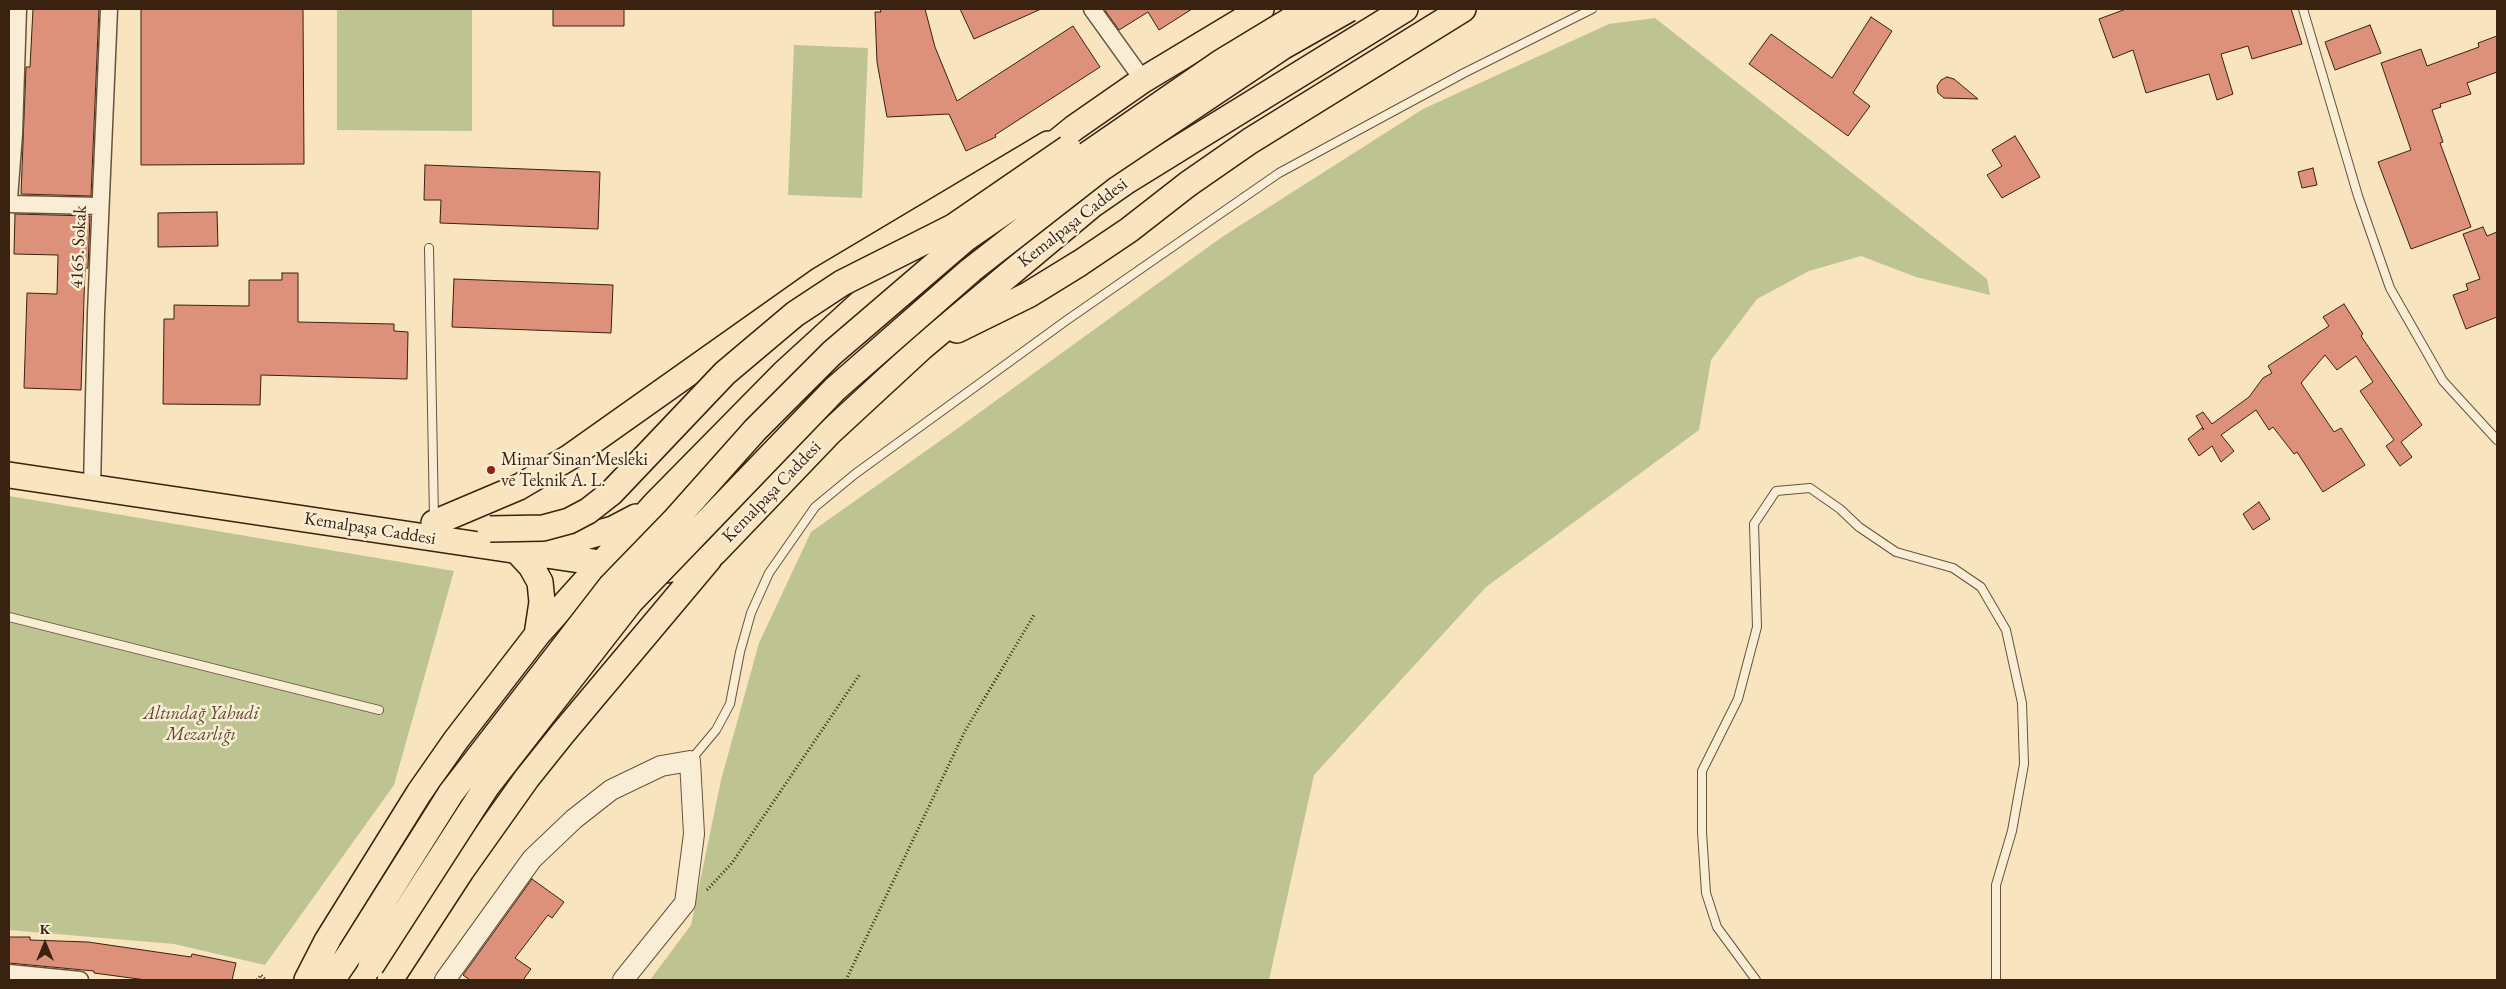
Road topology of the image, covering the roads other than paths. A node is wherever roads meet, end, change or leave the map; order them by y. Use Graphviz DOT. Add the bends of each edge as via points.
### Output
graph roads {
  1 [pos="18,9"];
  2 [pos="109,9"];
  3 [pos="1092,9"];
  4 [pos="1261,9"];
  5 [pos="1310,9"];
  6 [pos="1349,9"];
  7 [pos="1405,9"];
  8 [pos="1463,9"];
  9 [pos="1592,9"];
  10 [pos="2303,9"];
  11 [pos="1174,60"];
  12 [pos="1220,63"];
  13 [pos="1143,80"];
  14 [pos="1211,127"];
  15 [pos="1074,128"];
  16 [pos="9,199"];
  17 [pos="9,204"];
  18 [pos="100,206"];
  19 [pos="429,248"];
  20 [pos="921,348"];
  21 [pos="784,373"];
  22 [pos="829,433"];
  23 [pos="2497,440"];
  24 [pos="9,460"];
  25 [pos="9,475"];
  26 [pos="92,479"];
  27 [pos="655,504"];
  28 [pos="446,525"];
  29 [pos="517,551"];
  30 [pos="715,552"];
  31 [pos="600,563"];
  32 [pos="9,618"];
  33 [pos="537,635"];
  34 [pos="379,710"];
  35 [pos="690,761"];
  36 [pos="9,973"];
  37 [pos="374,976"];
  38 [pos="80,980"];
  39 [pos="307,980"];
  40 [pos="332,980"];
  41 [pos="445,980"];
  42 [pos="623,980"];
  43 [pos="1756,980"];
  44 [pos="1996,980"];
  1 -- 16 [label="street"];
  2 -- 18 [label="street, 4165. Sokak"];
  3 -- 13 [label="street"];
  4 -- 11 [label="main road"];
  5 -- 12 [label="main road, bridge"];
  6 -- 37 [label="main road, bridge" via="1282,47 1103,166 971,270 835,389 630,601 487,786"];
  7 -- 14 [label="main road, Kemalpaşa Caddesi"];
  8 -- 20 [label="main road" via="1250,141 1129,230 1028,295"];
  9 -- 35 [label="lane" via="1464,73 1279,173 1067,320 814,507 769,573 749,621 730,704 716,730"];
  10 -- 23 [label="lane" via="2358,196 2390,288 2444,381"];
  11 -- 13 [label="main road"];
  11 -- 14 [label="main road" via="1200,60 1219,74 1226,96 1224,107"];
  12 -- 28 [label="main road, bridge" via="1143,99 953,227 813,301 725,373 611,493 588,511 569,521 542,528 490,529"];
  12 -- 40 [label="main road, bridge" via="965,239 832,353 755,430 611,586 451,793"];
  13 -- 15 [label="main road"];
  14 -- 20 [label="main road, Kemalpaşa Caddesi" via="1092,205"];
  15 -- 21 [label="main road" via="888,278"];
  15 -- 28 [label="main road" via="820,280 570,458"];
  17 -- 18 [label="street"];
  18 -- 26 [label="street, 4165. Sokak"];
  19 -- 28 [label="lane"];
  20 -- 22 [label="main road, Kemalpaşa Caddesi"];
  21 -- 22 [label="main road" via="775,383 771,395 774,419 792,436 818,438"];
  21 -- 27 [label="main road"];
  22 -- 30 [label="main road, Kemalpaşa Caddesi"];
  24 -- 26 [label="main road"];
  25 -- 26 [label="main road, Kemalpaşa Caddesi"];
  26 -- 28 [label="main road"];
  26 -- 29 [label="main road, Kemalpaşa Caddesi"];
  27 -- 28 [label="main road" via="614,530 578,539 500,536"];
  27 -- 31 [label="main road"];
  29 -- 31 [label="main road, Kemalpaşa Caddesi"];
  29 -- 33 [label="main road" via="532,566 540,582 542,602"];
  30 -- 31 [label="main road, Kemalpaşa Caddesi" via="705,561 679,569"];
  30 -- 37 [label="main road" via="563,733 461,871"];
  31 -- 33 [label="main road"];
  32 -- 34 [label="lane"];
  33 -- 39 [label="main road" via="456,740 420,793 332,933"];
  35 -- 41 [label="street" via="661,766 611,790 574,818 532,859"];
  35 -- 42 [label="street" via="694,834 685,903"];
  36 -- 38 [label="street"];
  43 -- 44 [label="lane" via="1718,926 1706,893 1702,771 1738,699 1757,627 1754,524 1776,491 1810,488 1896,552 1953,568 1981,587 2006,630 2022,704 2024,764 2012,831 1996,885"];
}
